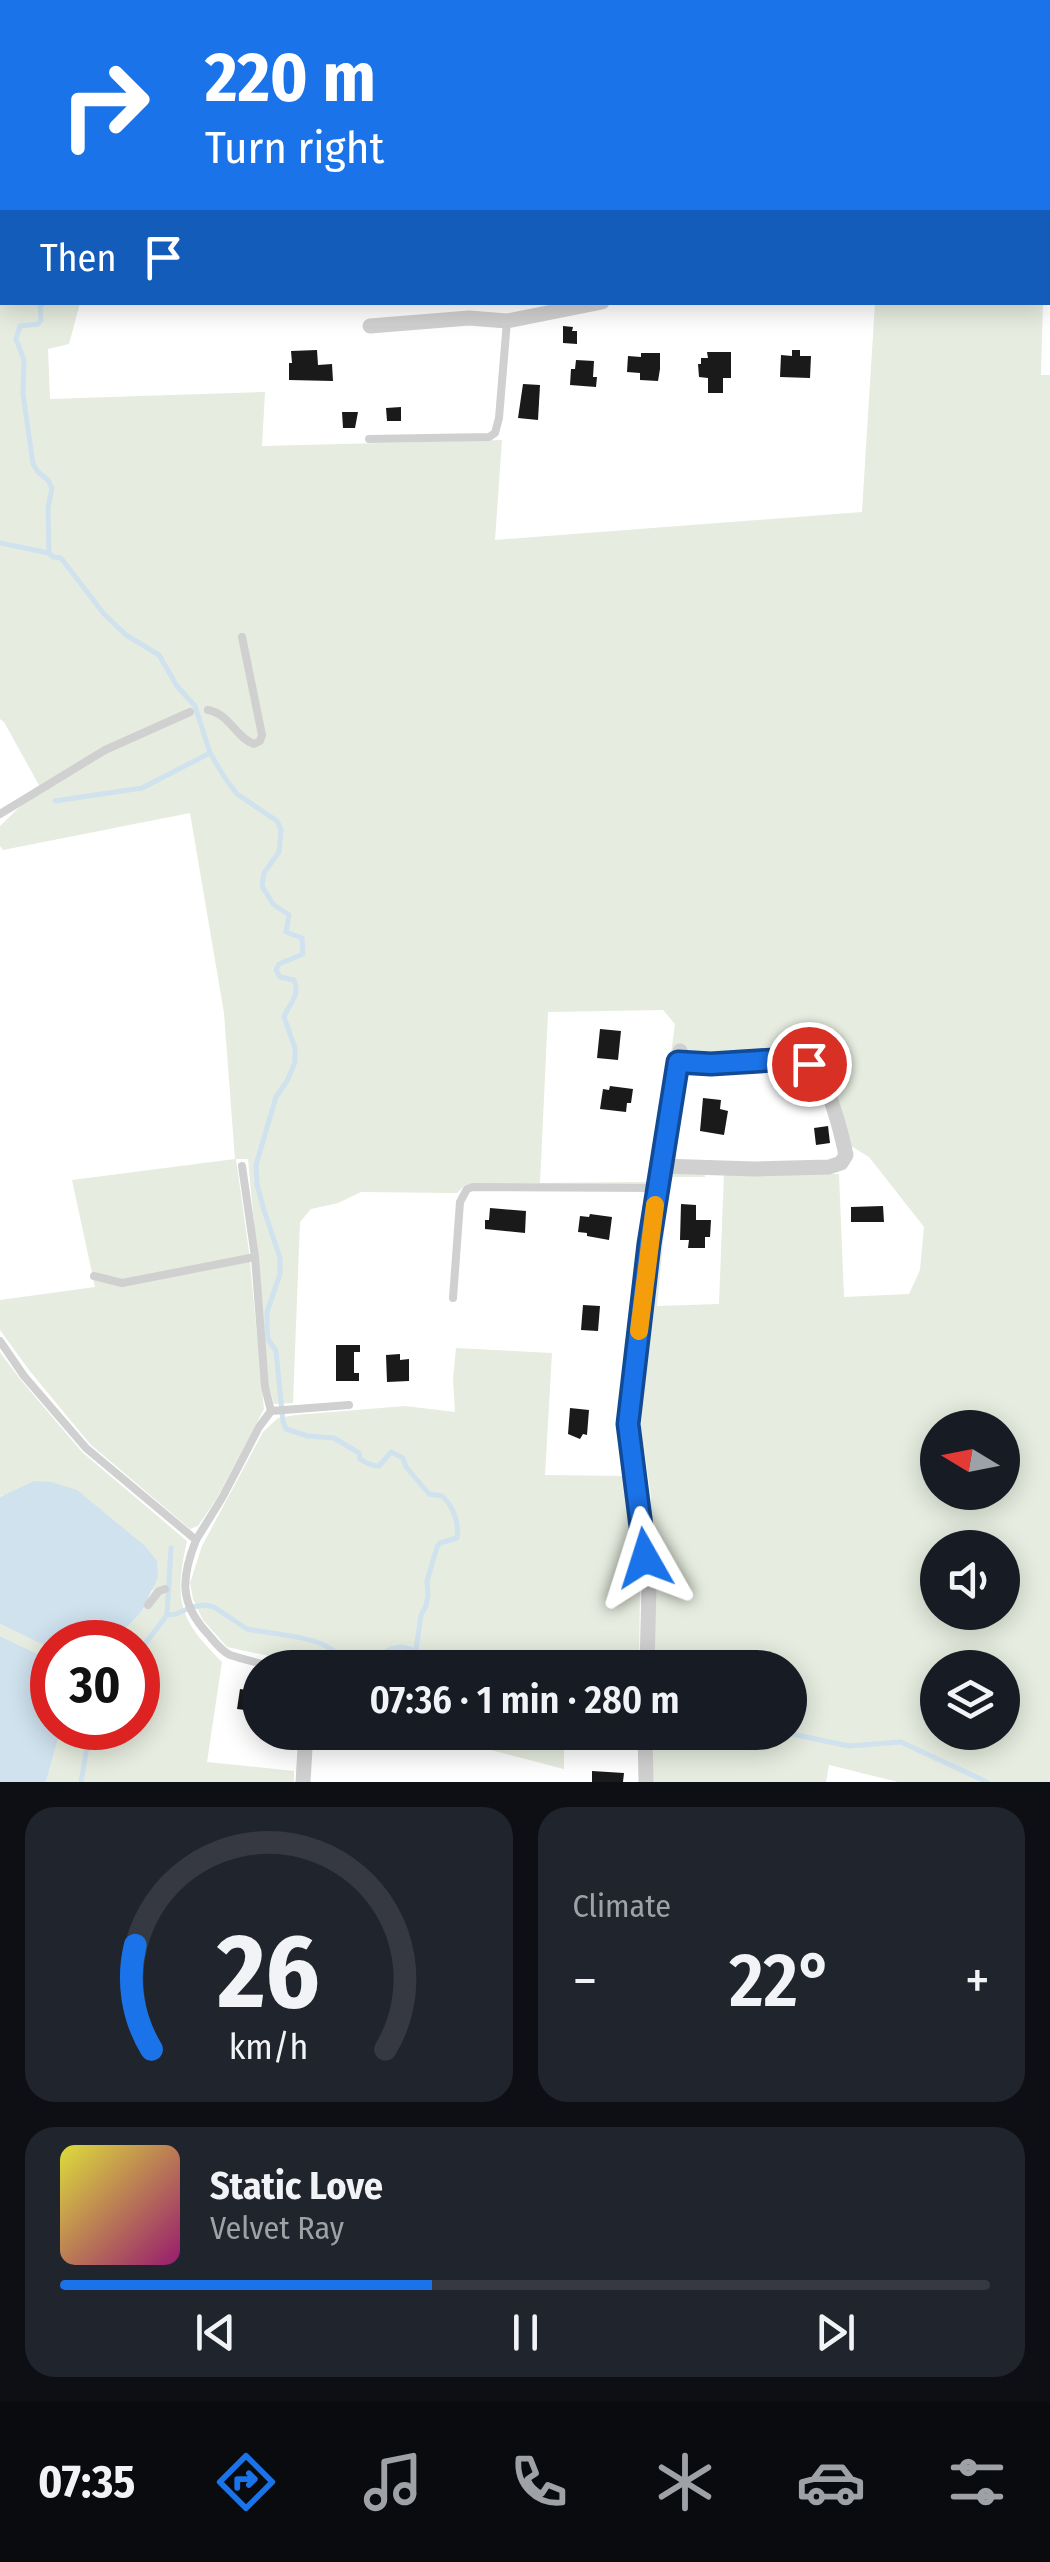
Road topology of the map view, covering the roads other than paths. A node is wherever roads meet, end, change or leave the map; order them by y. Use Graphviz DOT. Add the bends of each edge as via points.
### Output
graph roads {
  1 [pos="586,305"];
  2 [pos="507,320"];
  3 [pos="370,326"];
  4 [pos="369,439"];
  5 [pos="242,637"];
  6 [pos="208,710"];
  7 [pos="190,712"];
  8 [pos="0,814"];
  9 [pos="242,1166"];
  10 [pos="660,1166"];
  11 [pos="658,1188"];
  12 [pos="255,1257"];
  13 [pos="94,1276"];
  14 [pos="453,1298"];
  15 [pos="0,1341"];
  16 [pos="349,1405"];
  17 [pos="274,1410"];
  18 [pos="196,1540"];
  19 [pos="184,1588"];
  20 [pos="148,1605"];
  21 [pos="647,1650"];
  22 [pos="242,1658"];
  23 [pos="305,1750"];
  24 [pos="646,1750"];
  25 [pos="303,1782"];
  26 [pos="646,1782"];
  1 -- 2 [label="street"];
  2 -- 3 [label="street"];
  2 -- 4 [label="lane" via="494,433"];
  5 -- 6 [label="lane" via="260,741 247,742 225,717"];
  7 -- 8 [label="lane" via="105,750"];
  9 -- 12 [label="lane"];
  10 -- 10 [label="street" via="830,1167 846,1155 826,1088 809,1064 711,1064 679,1056"];
  10 -- 11 [label="street"];
  11 -- 14 [label="lane" via="467,1189 460,1202"];
  11 -- 21 [label="street" via="628,1424 648,1585"];
  12 -- 13 [label="lane" via="122,1283"];
  12 -- 17 [label="lane" via="265,1387"];
  15 -- 18 [label="lane" via="86,1448"];
  16 -- 17 [label="lane"];
  17 -- 18 [label="lane"];
  18 -- 19 [label="lane"];
  19 -- 20 [label="lane" via="159,1591"];
  19 -- 22 [label="lane" via="198,1624 226,1653"];
  23 -- 25 [label="street"];
  24 -- 26 [label="street"];
}
